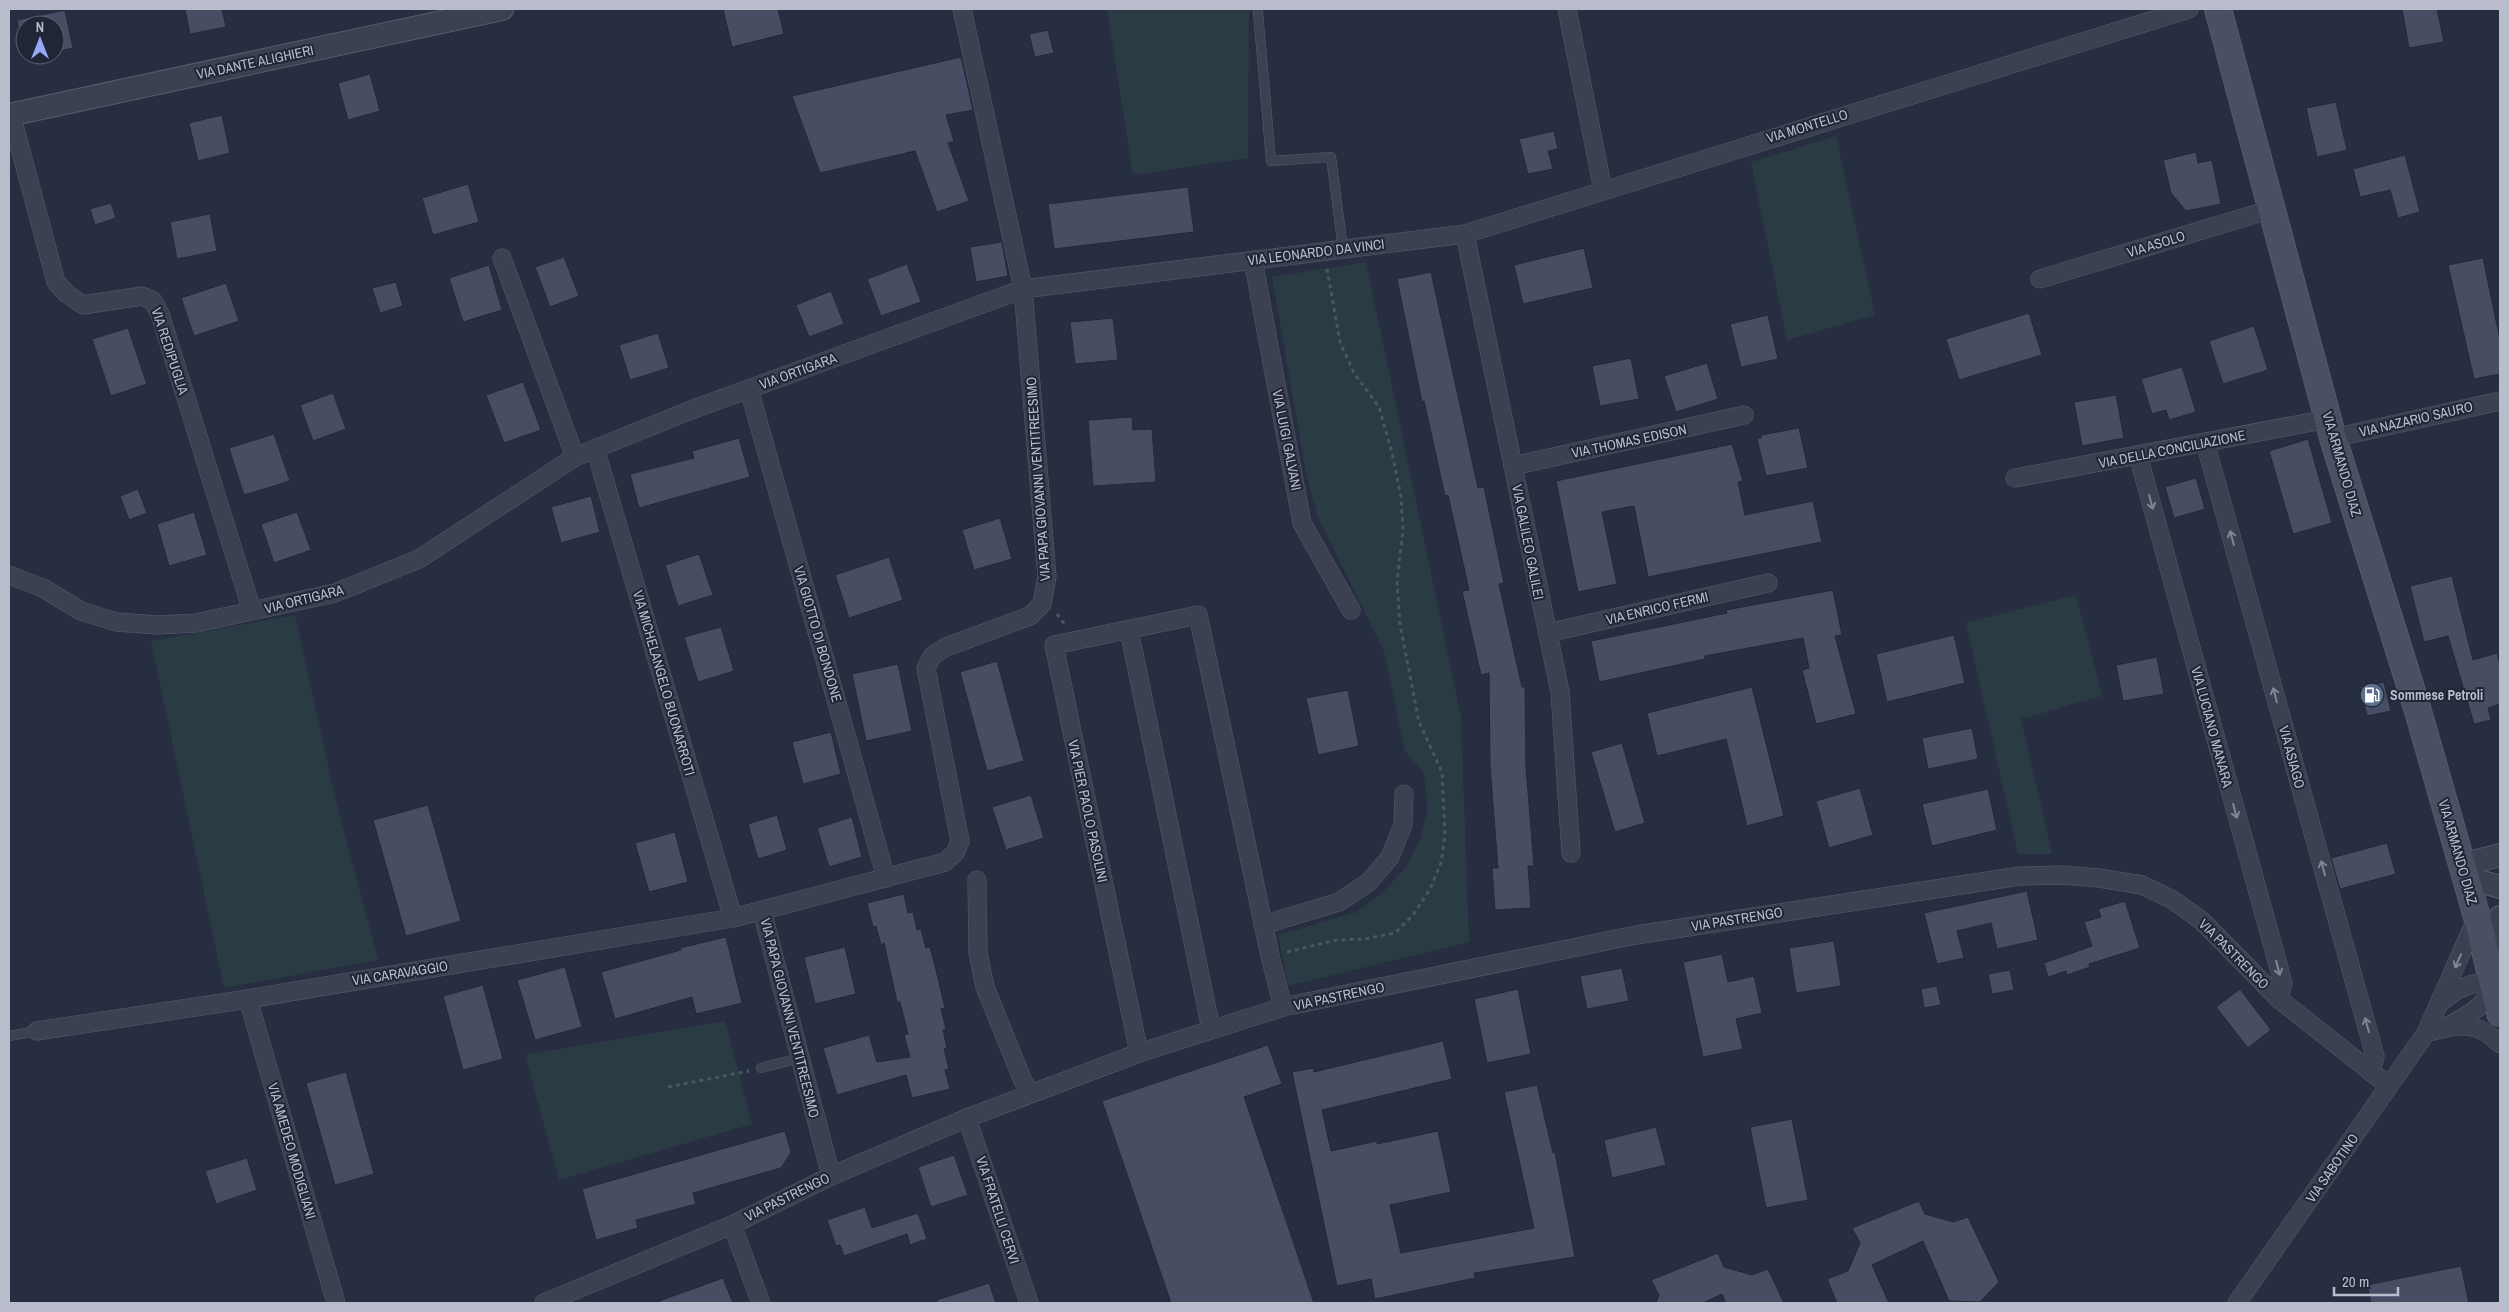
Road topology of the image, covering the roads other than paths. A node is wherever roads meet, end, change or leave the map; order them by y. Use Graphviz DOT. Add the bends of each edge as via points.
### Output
graph roads {
  1 [pos="502,9"];
  2 [pos="962,9"];
  3 [pos="1567,9"];
  4 [pos="2189,9"];
  5 [pos="2218,9"];
  6 [pos="1258,12"];
  7 [pos="10,115"];
  8 [pos="1603,190"];
  9 [pos="2272,209"];
  10 [pos="1465,234"];
  11 [pos="1343,248"];
  12 [pos="502,258"];
  13 [pos="1253,260"];
  14 [pos="2040,279"];
  15 [pos="1023,288"];
  16 [pos="749,389"];
  17 [pos="2500,400"];
  18 [pos="1744,415"];
  19 [pos="2330,429"];
  20 [pos="2205,442"];
  21 [pos="595,448"];
  22 [pos="2138,455"];
  23 [pos="575,457"];
  24 [pos="1513,466"];
  25 [pos="2015,478"];
  26 [pos="9,575"];
  27 [pos="1768,583"];
  28 [pos="1351,610"];
  29 [pos="252,612"];
  30 [pos="1129,630"];
  31 [pos="1547,633"];
  32 [pos="1404,794"];
  33 [pos="1571,852"];
  34 [pos="2500,855"];
  35 [pos="2462,865"];
  36 [pos="886,878"];
  37 [pos="978,880"];
  38 [pos="2500,887"];
  39 [pos="762,911"];
  40 [pos="2489,917"];
  41 [pos="733,918"];
  42 [pos="1263,924"];
  43 [pos="2493,982"];
  44 [pos="248,998"];
  45 [pos="2278,998"];
  46 [pos="2439,1003"];
  47 [pos="1283,1007"];
  48 [pos="2500,1013"];
  49 [pos="2447,1026"];
  50 [pos="1211,1030"];
  51 [pos="37,1031"];
  52 [pos="2426,1033"];
  53 [pos="9,1036"];
  54 [pos="2500,1044"];
  55 [pos="1139,1053"];
  56 [pos="800,1058"];
  57 [pos="761,1068"];
  58 [pos="2370,1072"];
  59 [pos="2388,1086"];
  60 [pos="1031,1092"];
  61 [pos="967,1118"];
  62 [pos="831,1176"];
  63 [pos="732,1225"];
  64 [pos="575,1297"];
  65 [pos="336,1303"];
  66 [pos="544,1303"];
  67 [pos="761,1303"];
  68 [pos="1029,1303"];
  69 [pos="2237,1303"];
  1 -- 7 [label="street, VIA DANTE ALIGHIERI"];
  2 -- 15 [label="street, VIA PAPA GIOVANNI VENTITREESIMO"];
  3 -- 8 [label="street"];
  4 -- 8 [label="street, VIA MONTELLO"];
  5 -- 9 [label="main road, VIA ARMANDO DIAZ"];
  6 -- 11 [label="lane" via="1270,161 1331,157"];
  7 -- 29 [label="street, VIA REDIPUGLIA" via="56,282 84,305 142,296 153,301 160,314"];
  8 -- 10 [label="street, VIA LEONARDO DA VINCI"];
  9 -- 14 [label="street, VIA ASOLO"];
  9 -- 19 [label="main road, VIA ARMANDO DIAZ"];
  10 -- 11 [label="street, VIA LEONARDO DA VINCI"];
  10 -- 24 [label="street, VIA GALILEO GALILEI"];
  11 -- 13 [label="street, VIA LEONARDO DA VINCI"];
  12 -- 23 [label="street"];
  13 -- 15 [label="street, VIA LEONARDO DA VINCI"];
  13 -- 28 [label="street, VIA LUIGI GALVANI" via="1302,523"];
  15 -- 16 [label="street, VIA ORTIGARA"];
  15 -- 36 [label="street, VIA PAPA GIOVANNI VENTITREESIMO" via="1047,576 1042,604 1030,616 946,647 933,655 926,668 928,684 960,841 946,862"];
  16 -- 21 [label="street, VIA ORTIGARA"];
  16 -- 36 [label="street, VIA GIOTTO DI BONDONE"];
  17 -- 19 [label="street, VIA NAZARIO SAURO"];
  18 -- 24 [label="street, VIA THOMAS EDISON"];
  19 -- 20 [label="street, VIA DELLA CONCILIAZIONE"];
  19 -- 35 [label="main road, VIA ARMANDO DIAZ" via="2418,711"];
  20 -- 22 [label="street, VIA DELLA CONCILIAZIONE"];
  58 -- 20 [label="street, VIA ASIAGO, one-way" via="2375,1056"];
  21 -- 23 [label="street, VIA ORTIGARA"];
  21 -- 41 [label="street, VIA MICHELANGELO BUONARROTI"];
  22 -- 25 [label="street, VIA DELLA CONCILIAZIONE"];
  22 -- 45 [label="street, VIA LUCIANO MANARA, one-way" via="2283,983"];
  23 -- 29 [label="street, VIA ORTIGARA" via="419,559 335,593"];
  24 -- 31 [label="street, VIA GALILEO GALILEI"];
  26 -- 29 [label="street, VIA ORTIGARA" via="43,588 81,611 116,622 196,623"];
  27 -- 31 [label="street, VIA ENRICO FERMI"];
  30 -- 42 [label="street, VIA PIER PAOLO PASOLINI" via="1198,615"];
  30 -- 50 [label="street"];
  30 -- 55 [label="street, VIA PIER PAOLO PASOLINI" via="1054,645"];
  31 -- 33 [label="street, VIA GALILEO GALILEI" via="1560,692"];
  32 -- 42 [label="street" via="1403,825 1390,857 1369,882 1339,902"];
  34 -- 35 [label="street"];
  35 -- 38 [label="street" via="2479,881"];
  35 -- 40 [label="main road, VIA ARMANDO DIAZ"];
  36 -- 39 [label="street, VIA PAPA GIOVANNI VENTITREESIMO"];
  37 -- 60 [label="street" via="978,953 985,987"];
  39 -- 41 [label="street, VIA CARAVAGGIO"];
  39 -- 56 [label="street, VIA PAPA GIOVANNI VENTITREESIMO"];
  40 -- 43 [label="main road, VIA ARMANDO DIAZ" via="2486,954"];
  40 -- 46 [label="street, VIA SABOTINO, one-way"];
  41 -- 44 [label="street, VIA CARAVAGGIO"];
  42 -- 47 [label="street, VIA PIER PAOLO PASOLINI"];
  43 -- 46 [label="street, VIA SABOTINO" via="2473,982 2458,988"];
  43 -- 48 [label="main road, VIA ARMANDO DIAZ"];
  43 -- 49 [label="street" via="2489,996 2476,1010"];
  44 -- 51 [label="street, VIA CARAVAGGIO"];
  44 -- 65 [label="street, VIA AMEDEO MODIGLIANI"];
  45 -- 47 [label="street, VIA PASTRENGO" via="2202,921 2173,900 2142,885 2062,875 1982,881 1636,935"];
  45 -- 58 [label="street, VIA PASTRENGO"];
  46 -- 52 [label="street, VIA SABOTINO"];
  47 -- 50 [label="street, VIA PASTRENGO"];
  49 -- 52 [label="street"];
  49 -- 54 [label="street" via="2470,1026 2489,1033"];
  50 -- 55 [label="street, VIA PASTRENGO"];
  51 -- 53 [label="lane"];
  52 -- 59 [label="street, VIA SABOTINO"];
  55 -- 60 [label="street, VIA PASTRENGO"];
  56 -- 57 [label="lane"];
  56 -- 62 [label="street, VIA PAPA GIOVANNI VENTITREESIMO"];
  58 -- 59 [label="street, VIA PASTRENGO"];
  59 -- 69 [label="street, VIA SABOTINO"];
  60 -- 61 [label="street, VIA PASTRENGO"];
  61 -- 62 [label="street, VIA PASTRENGO"];
  61 -- 68 [label="street, VIA FRATELLI CERVI"];
  62 -- 63 [label="street, VIA PASTRENGO"];
  63 -- 64 [label="street, VIA PASTRENGO"];
  63 -- 67 [label="street"];
  64 -- 66 [label="street, VIA PASTRENGO"];
}
